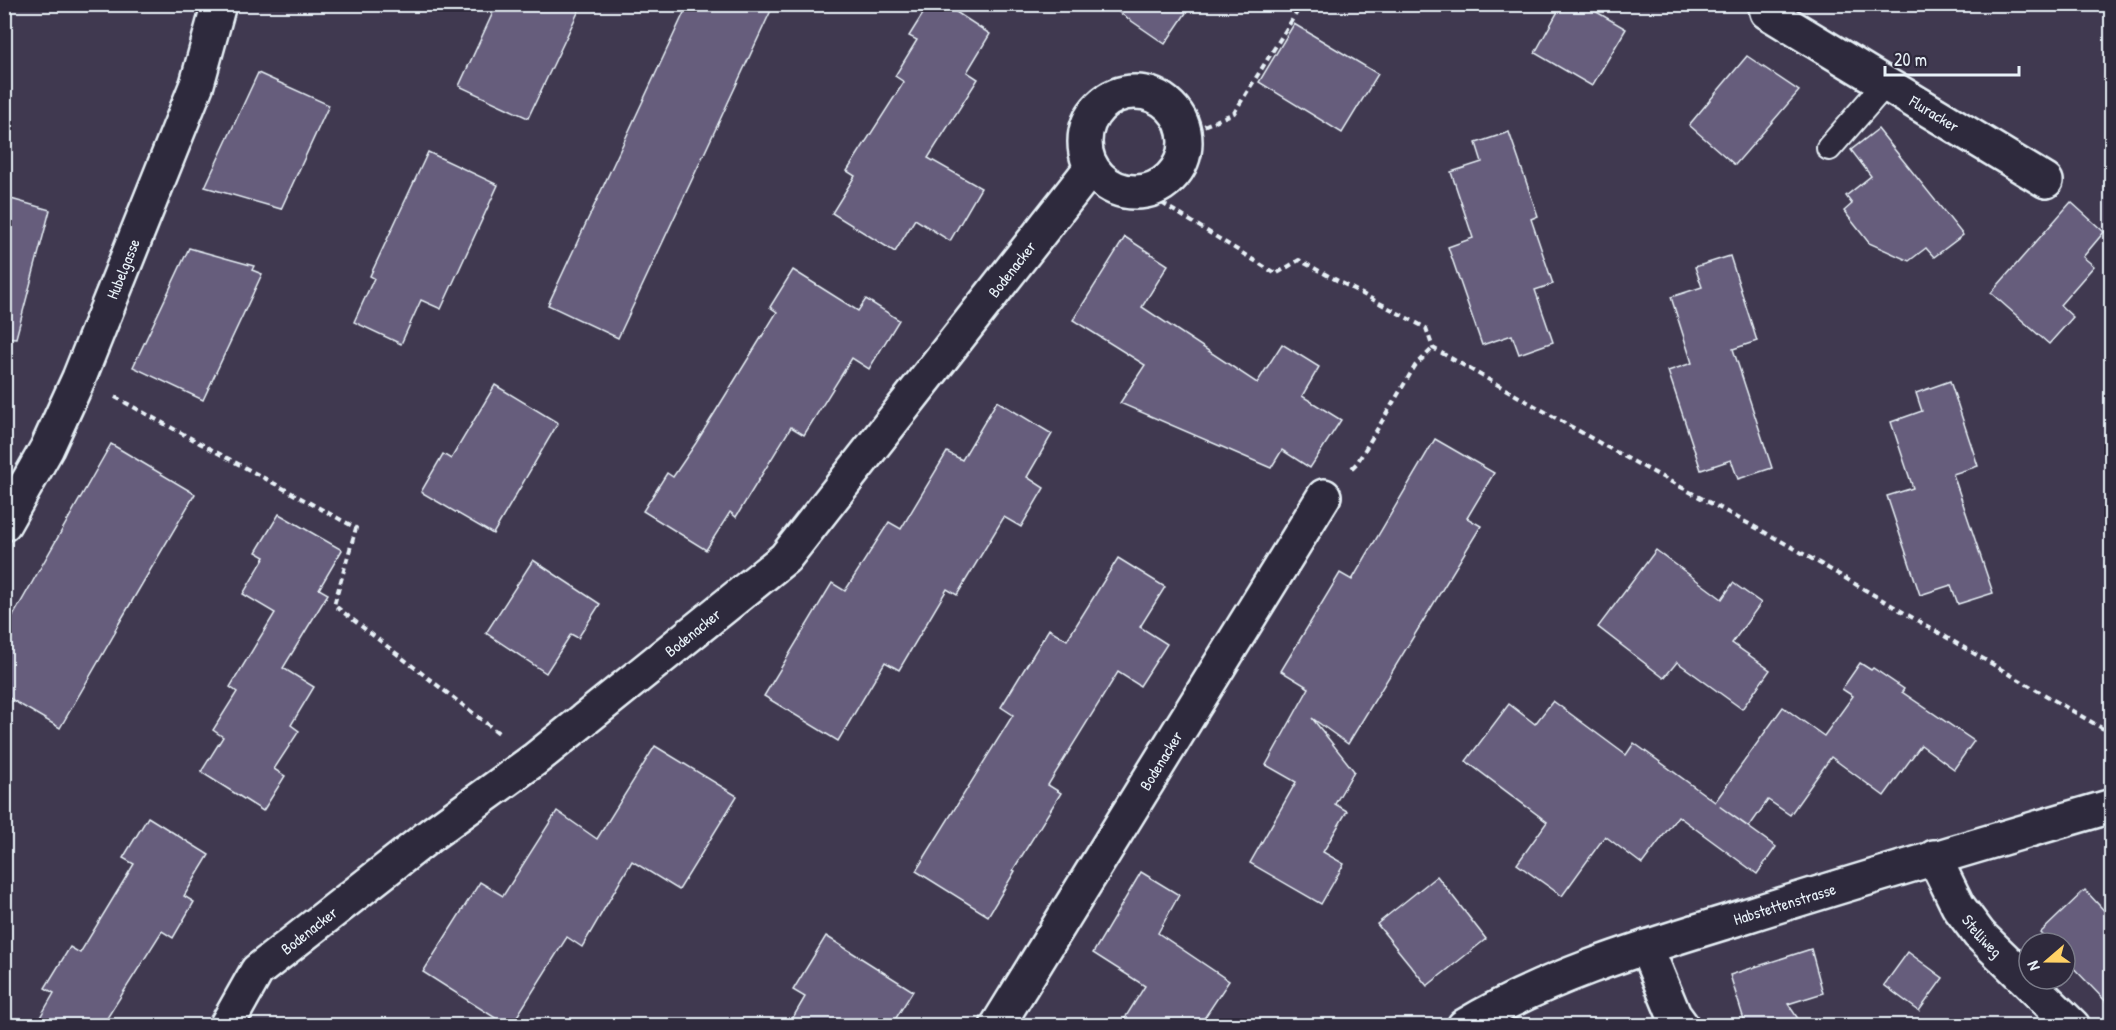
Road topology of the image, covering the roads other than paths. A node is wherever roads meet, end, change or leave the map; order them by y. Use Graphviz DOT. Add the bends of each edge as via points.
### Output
graph roads {
  1 [pos="219,4"];
  2 [pos="1765,4"];
  3 [pos="1885,84"];
  4 [pos="1829,148"];
  5 [pos="1091,168"];
  6 [pos="2046,181"];
  7 [pos="1324,496"];
  8 [pos="4,524"];
  9 [pos="2112,806"];
  10 [pos="1934,857"];
  11 [pos="1646,947"];
  12 [pos="226,1026"];
  13 [pos="997,1026"];
  14 [pos="1464,1026"];
  15 [pos="1682,1026"];
  16 [pos="2073,1026"];
  1 -- 8 [label="street, Hubelgasse" via="197,84 79,378 47,448"];
  2 -- 3 [label="street, Fluracker" via="1767,12"];
  3 -- 4 [label="lane"];
  3 -- 6 [label="street, Fluracker"];
  5 -- 5 [label="street" via="1084,134 1097,108 1111,97 1143,92 1173,108 1185,134 1185,152 1167,182 1144,192 1121,191 1105,183"];
  5 -- 12 [label="street, Bodenacker" via="785,558 534,760 257,971"];
  7 -- 13 [label="street, Bodenacker"];
  9 -- 10 [label="street, Habstettenstrasse"];
  10 -- 11 [label="street, Habstettenstrasse"];
  10 -- 16 [label="street, Stelliweg" via="1958,906 1979,934"];
  11 -- 14 [label="street, Habstettenstrasse" via="1572,973"];
  11 -- 15 [label="street"];
}
